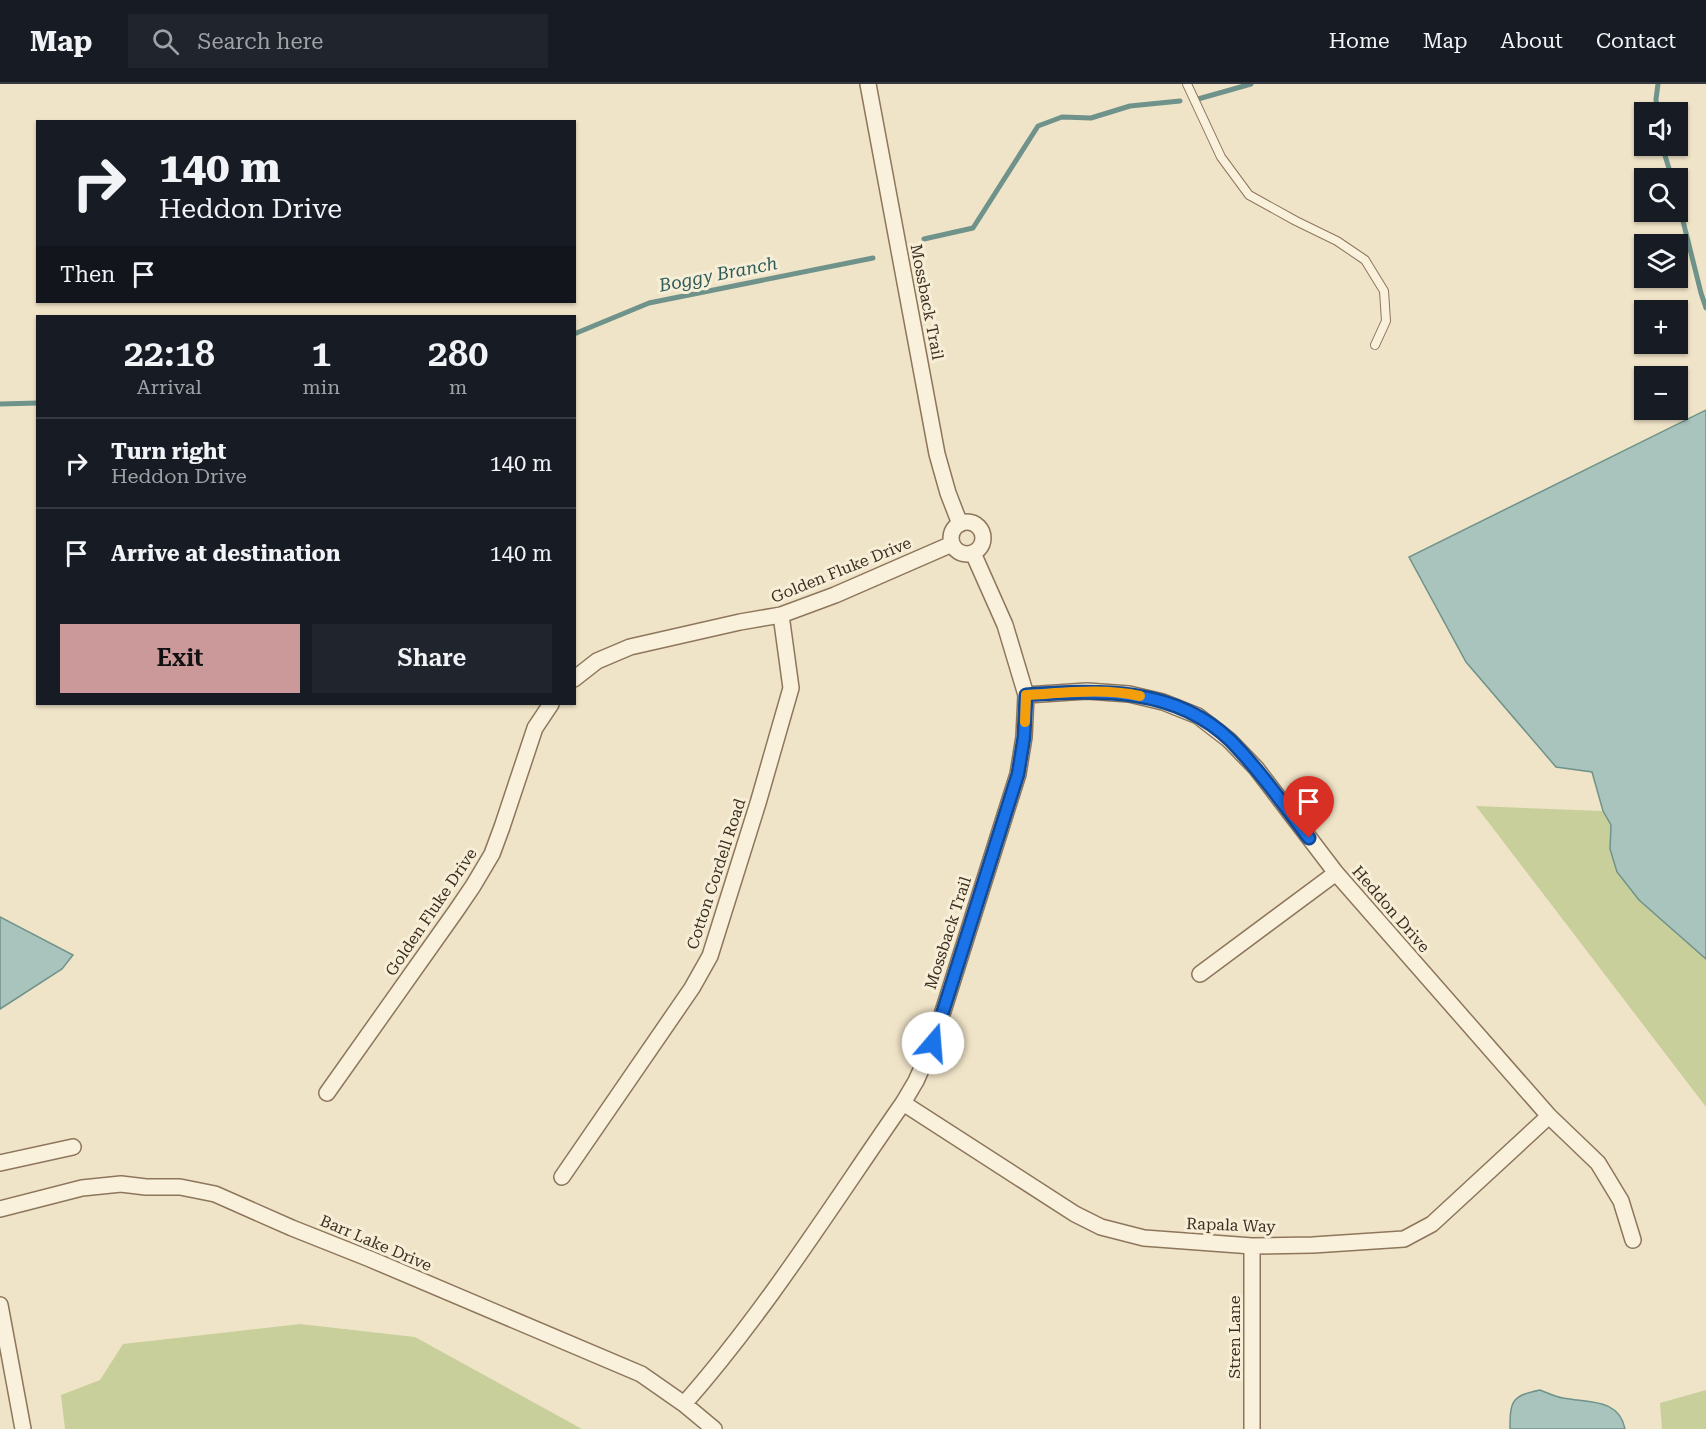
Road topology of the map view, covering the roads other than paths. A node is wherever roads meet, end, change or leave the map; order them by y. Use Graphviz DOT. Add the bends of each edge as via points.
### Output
graph roads {
  1 [pos="868,84"];
  2 [pos="1187,84"];
  3 [pos="1375,345"];
  4 [pos="960,524"];
  5 [pos="952,544"];
  6 [pos="973,553"];
  7 [pos="782,615"];
  8 [pos="576,677"];
  9 [pos="1026,695"];
  10 [pos="551,705"];
  11 [pos="1336,873"];
  12 [pos="1200,974"];
  13 [pos="327,1093"];
  14 [pos="903,1103"];
  15 [pos="1549,1116"];
  16 [pos="73,1147"];
  17 [pos="0,1163"];
  18 [pos="562,1177"];
  19 [pos="0,1209"];
  20 [pos="1633,1240"];
  21 [pos="1252,1246"];
  22 [pos="0,1305"];
  23 [pos="684,1404"];
  24 [pos="23,1429"];
  25 [pos="714,1429"];
  26 [pos="1252,1429"];
  1 -- 4 [label="street, Mossback Trail" via="937,454"];
  2 -- 3 [label="lane" via="1221,157 1249,195 1337,240 1365,260 1384,291 1386,321"];
  4 -- 5 [label="street" via="954,528"];
  4 -- 6 [label="street" via="973,523 981,530 982,544"];
  5 -- 6 [label="street" via="959,552"];
  5 -- 7 [label="street, Golden Fluke Drive"];
  6 -- 9 [label="street, Mossback Trail" via="1005,625"];
  7 -- 8 [label="street, Golden Fluke Drive" via="630,647 597,661"];
  7 -- 18 [label="street, Cotton Cordell Road" via="791,688 710,956"];
  9 -- 11 [label="street, Heddon Drive" via="1129,694 1198,716 1256,768"];
  9 -- 14 [label="street, Mossback Trail" via="1018,774 933,1043"];
  10 -- 13 [label="street, Golden Fluke Drive" via="535,728 492,854"];
  11 -- 12 [label="street"];
  11 -- 15 [label="street, Heddon Drive"];
  14 -- 21 [label="street, Rapala Way" via="1101,1227 1144,1238"];
  14 -- 23 [label="street, Mossback Trail" via="762,1307"];
  15 -- 20 [label="street, Heddon Drive" via="1598,1163 1621,1201"];
  15 -- 21 [label="street, Rapala Way" via="1432,1224 1404,1239"];
  16 -- 17 [label="street"];
  19 -- 23 [label="street, Barr Lake Drive" via="82,1188 121,1184 180,1187 215,1194 641,1374"];
  21 -- 26 [label="street, Stren Lane"];
  22 -- 24 [label="street"];
  23 -- 25 [label="street, Barr Lake Drive"];
}
